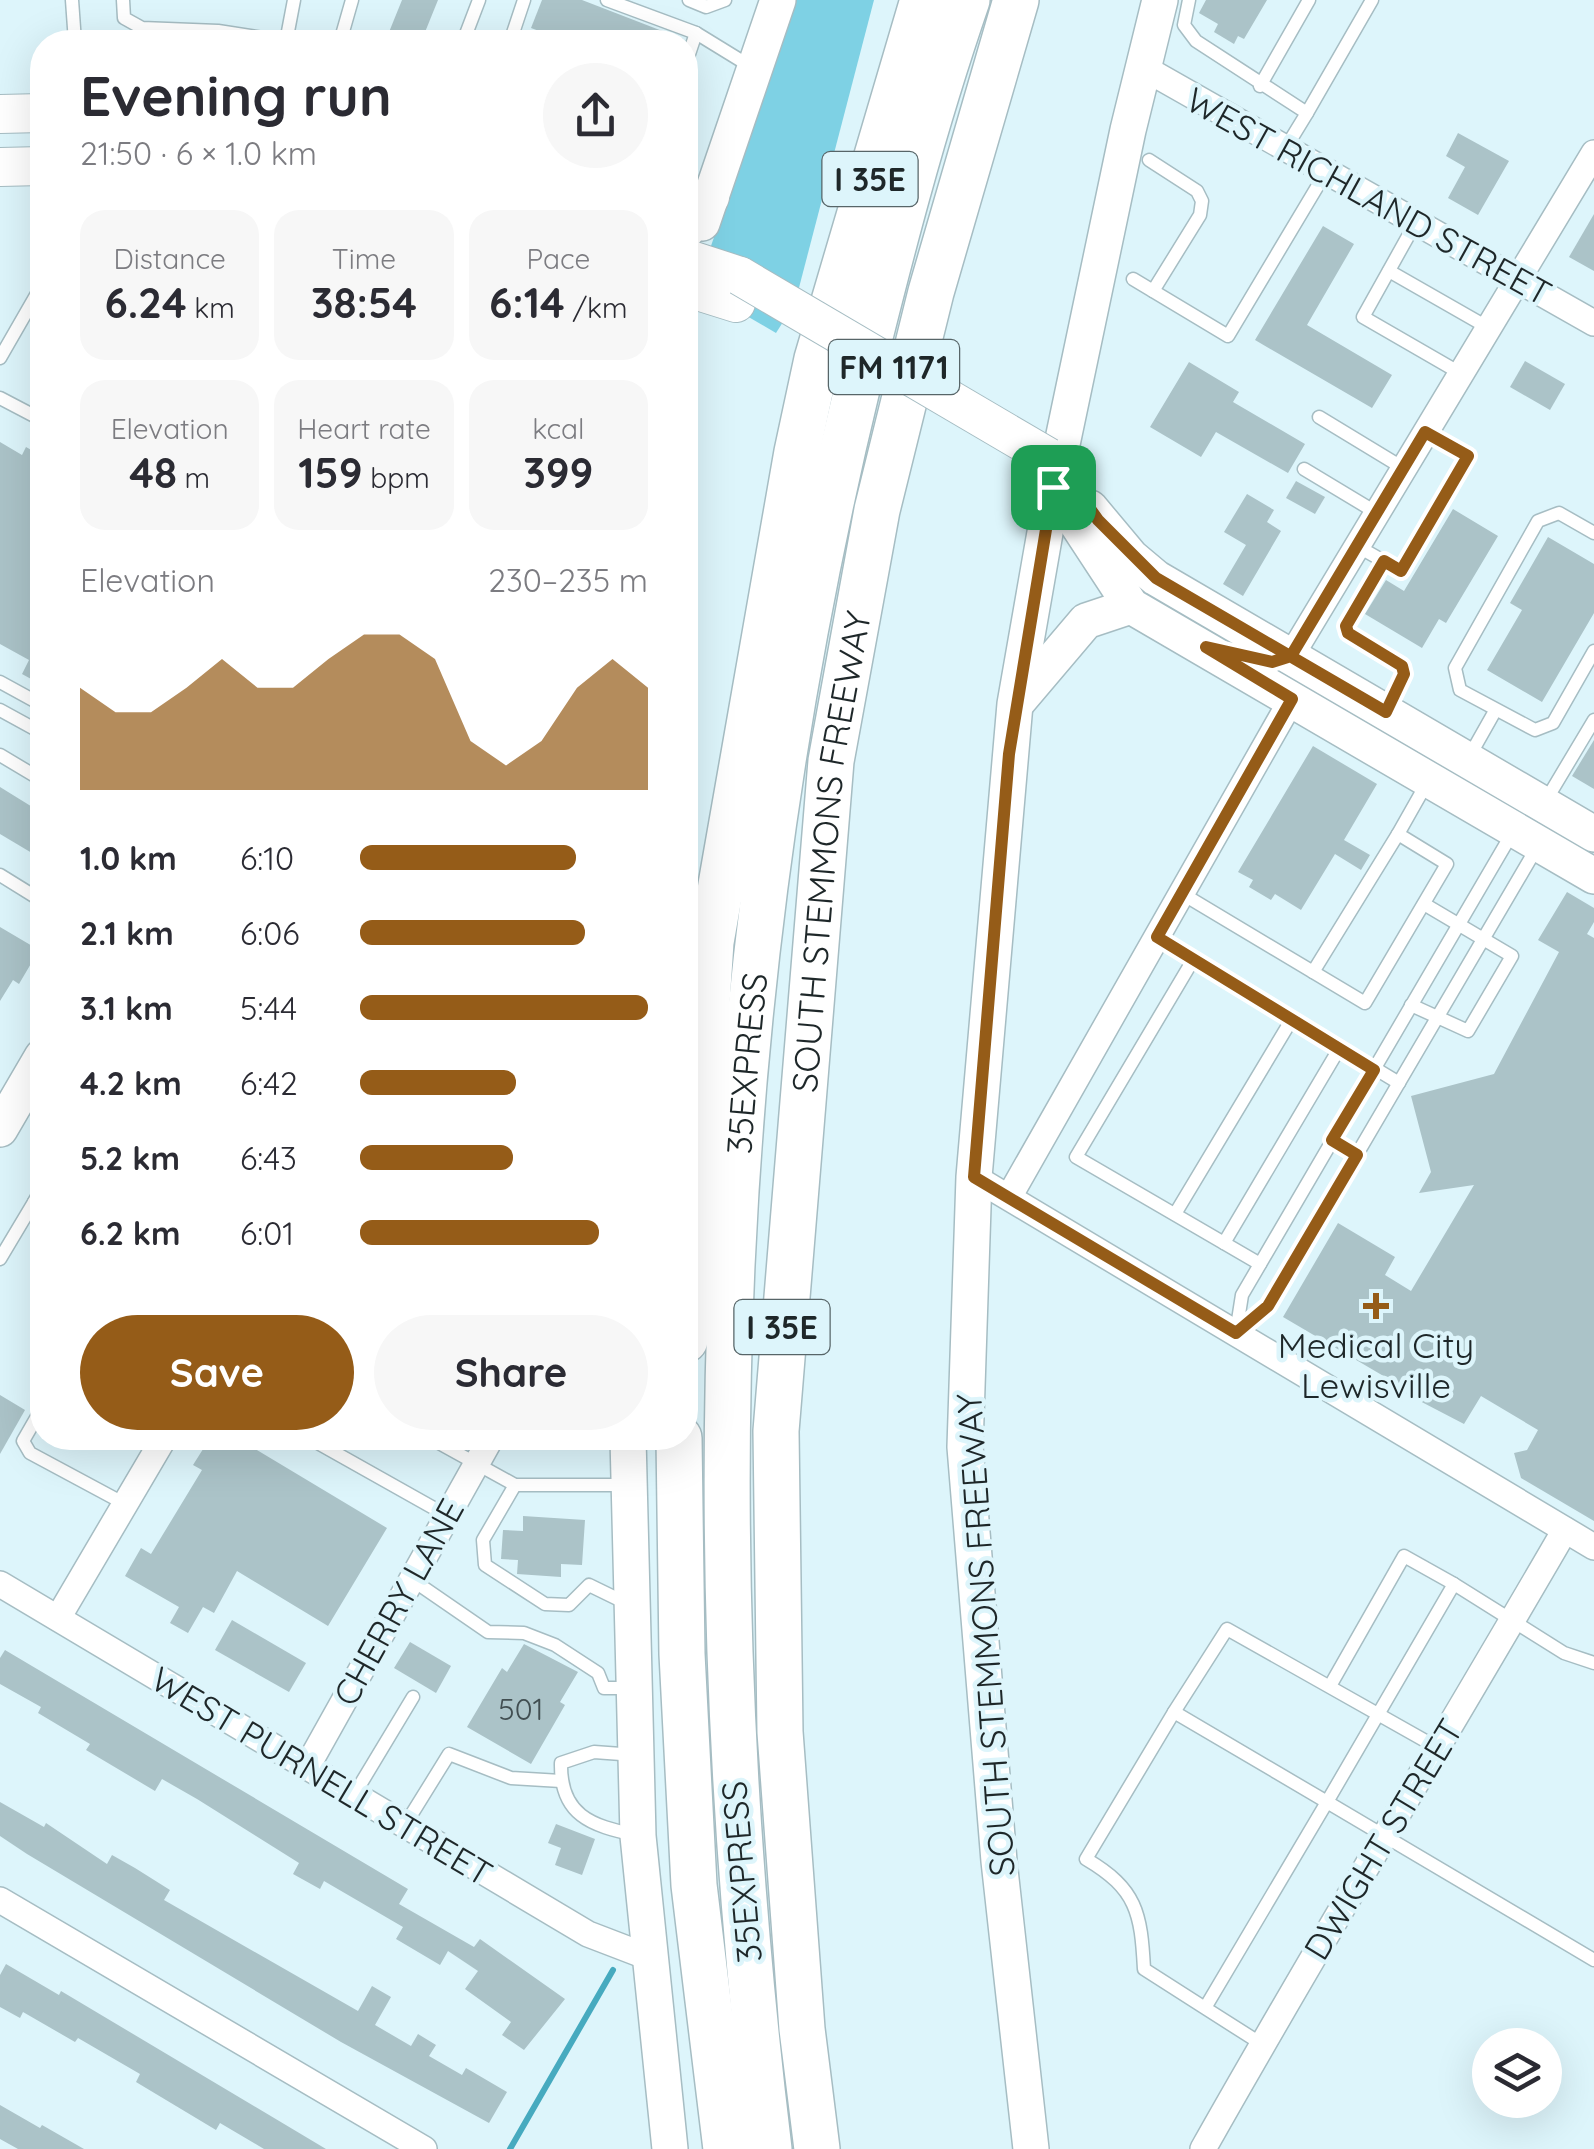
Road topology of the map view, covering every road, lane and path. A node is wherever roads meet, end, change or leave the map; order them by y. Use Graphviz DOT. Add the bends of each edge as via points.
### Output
graph roads {
  1 [pos="72,0"];
  2 [pos="123,0"];
  3 [pos="294,0"];
  4 [pos="479,0"];
  5 [pos="524,0"];
  6 [pos="608,0"];
  7 [pos="689,0"];
  8 [pos="725,0"];
  9 [pos="778,0"];
  10 [pos="924,0"];
  11 [pos="967,0"];
  12 [pos="1016,0"];
  13 [pos="1160,0"];
  14 [pos="1190,0"];
  15 [pos="1309,0"];
  16 [pos="1372,0"];
  17 [pos="348,1"];
  18 [pos="74,30"];
  19 [pos="193,30"];
  20 [pos="290,30"];
  21 [pos="342,30"];
  22 [pos="468,30"];
  23 [pos="514,30"];
  24 [pos="688,30"];
  25 [pos="698,34"];
  26 [pos="753,68"];
  27 [pos="1144,68"];
  28 [pos="1260,86"];
  29 [pos="30,113"];
  30 [pos="1307,113"];
  31 [pos="0,114"];
  32 [pos="1285,149"];
  33 [pos="1594,153"];
  34 [pos="1148,160"];
  35 [pos="30,166"];
  36 [pos="0,167"];
  37 [pos="1326,172"];
  38 [pos="710,197"];
  39 [pos="1416,222"];
  40 [pos="698,230"];
  41 [pos="698,270"];
  42 [pos="1389,271"];
  43 [pos="1516,278"];
  44 [pos="1133,279"];
  45 [pos="1153,290"];
  46 [pos="30,306"];
  47 [pos="1594,323"];
  48 [pos="1488,327"];
  49 [pos="0,358"];
  50 [pos="1460,373"];
  51 [pos="0,398"];
  52 [pos="30,414"];
  53 [pos="1320,417"];
  54 [pos="1425,432"];
  55 [pos="1404,468"];
  56 [pos="1304,469"];
  57 [pos="1050,472"];
  58 [pos="1377,513"];
  59 [pos="1594,532"];
  60 [pos="1357,546"];
  61 [pos="1384,561"];
  62 [pos="1130,606"];
  63 [pos="1206,647"];
  64 [pos="1594,651"];
  65 [pos="1291,656"];
  66 [pos="0,682"];
  67 [pos="30,698"];
  68 [pos="1292,699"];
  69 [pos="1016,704"];
  70 [pos="0,710"];
  71 [pos="1495,711"];
  72 [pos="1386,712"];
  73 [pos="1594,720"];
  74 [pos="30,727"];
  75 [pos="0,755"];
  76 [pos="1468,760"];
  77 [pos="30,773"];
  78 [pos="1429,779"];
  79 [pos="1538,817"];
  80 [pos="1398,834"];
  81 [pos="1594,834"];
  82 [pos="0,875"];
  83 [pos="1594,876"];
  84 [pos="30,893"];
  85 [pos="1181,893"];
  86 [pos="1424,904"];
  87 [pos="1459,924"];
  88 [pos="1157,937"];
  89 [pos="1483,939"];
  90 [pos="1193,960"];
  91 [pos="1313,972"];
  92 [pos="1411,1006"];
  93 [pos="1436,1019"];
  94 [pos="1292,1020"];
  95 [pos="1339,1048"];
  96 [pos="1374,1070"];
  97 [pos="30,1077"];
  98 [pos="1399,1083"];
  99 [pos="2,1120"];
  100 [pos="1332,1140"];
  101 [pos="698,1141"];
  102 [pos="1357,1155"];
  103 [pos="974,1177"];
  104 [pos="1009,1198"];
  105 [pos="1174,1214"];
  106 [pos="30,1216"];
  107 [pos="1285,1222"];
  108 [pos="1310,1236"];
  109 [pos="1224,1243"];
  110 [pos="0,1258"];
  111 [pos="1260,1264"];
  112 [pos="1236,1333"];
  113 [pos="30,1429"];
  114 [pos="157,1450"];
  115 [pos="330,1450"];
  116 [pos="452,1450"];
  117 [pos="483,1450"];
  118 [pos="628,1450"];
  119 [pos="678,1450"];
  120 [pos="475,1463"];
  121 [pos="516,1485"];
  122 [pos="627,1485"];
  123 [pos="125,1504"];
  124 [pos="446,1515"];
  125 [pos="1565,1530"];
  126 [pos="1594,1547"];
  127 [pos="411,1579"];
  128 [pos="0,1584"];
  129 [pos="1454,1584"];
  130 [pos="630,1606"];
  131 [pos="58,1618"];
  132 [pos="1511,1623"];
  133 [pos="1594,1664"];
  134 [pos="1330,1686"];
  135 [pos="632,1688"];
  136 [pos="413,1698"];
  137 [pos="1174,1712"];
  138 [pos="1378,1714"];
  139 [pos="1438,1748"];
  140 [pos="635,1755"];
  141 [pos="307,1767"];
  142 [pos="561,1781"];
  143 [pos="354,1794"];
  144 [pos="1327,1802"];
  145 [pos="405,1825"];
  146 [pos="638,1836"];
  147 [pos="1385,1840"];
  148 [pos="0,1900"];
  149 [pos="648,1957"];
  150 [pos="1594,1960"];
  151 [pos="1206,2008"];
  152 [pos="1260,2043"];
  153 [pos="424,2149"];
  154 [pos="670,2149"];
  155 [pos="726,2149"];
  156 [pos="769,2149"];
  157 [pos="817,2149"];
  158 [pos="1031,2149"];
  159 [pos="1204,2149"];
  1 -- 18 [label="lane"];
  2 -- 19 [label="lane" via="124,18 142,28"];
  3 -- 20 [label="lane"];
  4 -- 22 [label="lane"];
  5 -- 23 [label="lane"];
  6 -- 24 [label="lane"];
  7 -- 8 [label="lane" via="706,7"];
  9 -- 26 [label="main road"];
  10 -- 101 [label="highway, I 35E" via="817,359 796,452 711,942"];
  11 -- 156 [label="highway, 35EXPRESS" via="882,286 802,633 759,919 737,1151 727,1314 727,1624 740,1892"];
  12 -- 157 [label="highway, SOUTH STEMMONS FREEWAY / I 35E" via="936,274 877,510 831,761 776,1431 780,1732"];
  13 -- 27 [label="main road, SOUTH STEMMONS FREEWAY"];
  14 -- 28 [label="lane" via="1184,25 1196,42"];
  15 -- 28 [label="lane"];
  16 -- 30 [label="lane"];
  17 -- 21 [label="lane"];
  25 -- 26 [label="lane"];
  26 -- 38 [label="main road"];
  27 -- 32 [label="street, WEST RICHLAND STREET"];
  27 -- 57 [label="main road, SOUTH STEMMONS FREEWAY"];
  28 -- 30 [label="lane"];
  29 -- 31 [label="main road"];
  30 -- 32 [label="lane"];
  32 -- 37 [label="street, WEST RICHLAND STREET"];
  33 -- 43 [label="street"];
  34 -- 45 [label="lane" via="1196,190 1202,201"];
  35 -- 36 [label="main road"];
  37 -- 39 [label="street, WEST RICHLAND STREET"];
  37 -- 45 [label="lane" via="1228,336"];
  38 -- 40 [label="main road"];
  39 -- 42 [label="lane"];
  39 -- 43 [label="street, WEST RICHLAND STREET"];
  41 -- 57 [label="main road, FM 1171"];
  42 -- 48 [label="lane"];
  42 -- 50 [label="lane" via="1362,317"];
  43 -- 47 [label="street, WEST RICHLAND STREET"];
  43 -- 48 [label="street"];
  44 -- 45 [label="lane"];
  46 -- 49 [label="lane"];
  48 -- 50 [label="street"];
  50 -- 54 [label="street"];
  51 -- 52 [label="lane"];
  53 -- 55 [label="lane"];
  54 -- 55 [label="street"];
  54 -- 61 [label="lane" via="1468,456 1401,571"];
  55 -- 58 [label="street"];
  56 -- 58 [label="lane"];
  57 -- 62 [label="main road"];
  57 -- 65 [label="main road" via="1147,571"];
  57 -- 69 [label="main road, SOUTH STEMMONS FREEWAY"];
  58 -- 60 [label="street"];
  59 -- 71 [label="lane" via="1559,513 1538,521 1455,668 1460,690"];
  60 -- 61 [label="lane"];
  60 -- 65 [label="street"];
  61 -- 72 [label="lane" via="1346,626 1402,666"];
  62 -- 63 [label="main road"];
  62 -- 69 [label="main road" via="1086,622"];
  63 -- 65 [label="main road" via="1272,662"];
  63 -- 68 [label="main road"];
  64 -- 71 [label="lane" via="1553,723 1535,730"];
  65 -- 72 [label="main road"];
  66 -- 67 [label="lane"];
  68 -- 78 [label="main road"];
  68 -- 85 [label="street"];
  69 -- 103 [label="main road, SOUTH STEMMONS FREEWAY"];
  70 -- 74 [label="lane"];
  71 -- 76 [label="lane"];
  72 -- 76 [label="main road"];
  73 -- 79 [label="lane"];
  75 -- 77 [label="lane"];
  76 -- 79 [label="main road"];
  78 -- 79 [label="main road"];
  78 -- 80 [label="lane"];
  79 -- 81 [label="main road"];
  79 -- 83 [label="main road"];
  79 -- 87 [label="lane"];
  79 -- 89 [label="lane"];
  80 -- 86 [label="lane" via="1447,864"];
  80 -- 91 [label="lane"];
  82 -- 84 [label="lane"];
  85 -- 88 [label="street"];
  85 -- 91 [label="lane"];
  86 -- 87 [label="lane"];
  86 -- 91 [label="lane" via="1365,1003"];
  87 -- 89 [label="lane"];
  87 -- 92 [label="lane"];
  88 -- 90 [label="lane"];
  88 -- 104 [label="street"];
  89 -- 93 [label="lane"];
  89 -- 93 [label="lane" via="1512,956 1477,1016 1468,1031"];
  90 -- 94 [label="lane"];
  90 -- 105 [label="lane" via="1076,1157"];
  92 -- 93 [label="lane"];
  92 -- 96 [label="lane"];
  93 -- 98 [label="lane"];
  94 -- 95 [label="lane"];
  94 -- 105 [label="lane"];
  95 -- 96 [label="lane"];
  95 -- 109 [label="lane"];
  96 -- 98 [label="lane"];
  96 -- 100 [label="lane"];
  97 -- 99 [label="main road"];
  98 -- 102 [label="lane"];
  100 -- 102 [label="lane"];
  100 -- 107 [label="lane"];
  102 -- 108 [label="lane"];
  103 -- 104 [label="street"];
  103 -- 158 [label="main road, SOUTH STEMMONS FREEWAY" via="965,1447"];
  104 -- 112 [label="street"];
  105 -- 109 [label="lane"];
  106 -- 110 [label="lane"];
  107 -- 108 [label="lane"];
  107 -- 111 [label="lane"];
  108 -- 112 [label="lane" via="1268,1306"];
  109 -- 111 [label="lane"];
  111 -- 112 [label="lane" via="1242,1295"];
  112 -- 125 [label="street"];
  113 -- 123 [label="lane" via="23,1442 30,1453"];
  114 -- 123 [label="street"];
  115 -- 124 [label="lane"];
  116 -- 120 [label="lane"];
  117 -- 120 [label="street, CHERRY LANE"];
  118 -- 122 [label="main road"];
  119 -- 155 [label="highway" via="694,1885"];
  120 -- 121 [label="lane"];
  120 -- 124 [label="street, CHERRY LANE"];
  121 -- 122 [label="lane"];
  121 -- 130 [label="lane" via="483,1540 485,1565 545,1604 570,1605 589,1585"];
  122 -- 130 [label="main road"];
  123 -- 131 [label="street"];
  124 -- 127 [label="street, CHERRY LANE"];
  125 -- 126 [label="street"];
  125 -- 132 [label="street, DWIGHT STREET"];
  127 -- 135 [label="lane" via="488,1632 524,1633 556,1645 598,1673 604,1688"];
  127 -- 141 [label="street, CHERRY LANE"];
  128 -- 131 [label="street, WEST PURNELL STREET"];
  129 -- 132 [label="lane"];
  129 -- 134 [label="lane" via="1404,1556"];
  129 -- 138 [label="lane"];
  130 -- 135 [label="main road"];
  131 -- 141 [label="street, WEST PURNELL STREET"];
  132 -- 133 [label="lane"];
  132 -- 139 [label="street, DWIGHT STREET"];
  134 -- 137 [label="lane" via="1227,1628"];
  134 -- 138 [label="lane"];
  135 -- 140 [label="main road"];
  136 -- 143 [label="lane"];
  137 -- 144 [label="lane"];
  137 -- 151 [label="lane" via="1086,1859 1116,1876 1130,1894 1142,1928 1144,1969"];
  138 -- 139 [label="lane"];
  138 -- 144 [label="lane"];
  139 -- 147 [label="street, DWIGHT STREET"];
  140 -- 142 [label="lane" via="594,1752 561,1763"];
  140 -- 146 [label="main road"];
  141 -- 143 [label="street, WEST PURNELL STREET"];
  142 -- 145 [label="lane" via="511,1778 448,1754"];
  142 -- 146 [label="lane" via="567,1803 595,1824"];
  143 -- 145 [label="street, WEST PURNELL STREET"];
  144 -- 147 [label="lane"];
  144 -- 151 [label="lane"];
  145 -- 149 [label="street, WEST PURNELL STREET" via="588,1934"];
  146 -- 149 [label="main road"];
  147 -- 150 [label="lane"];
  147 -- 152 [label="street, DWIGHT STREET"];
  148 -- 153 [label="street"];
  149 -- 154 [label="main road"];
  151 -- 152 [label="lane"];
  152 -- 159 [label="street, DWIGHT STREET"];
}
